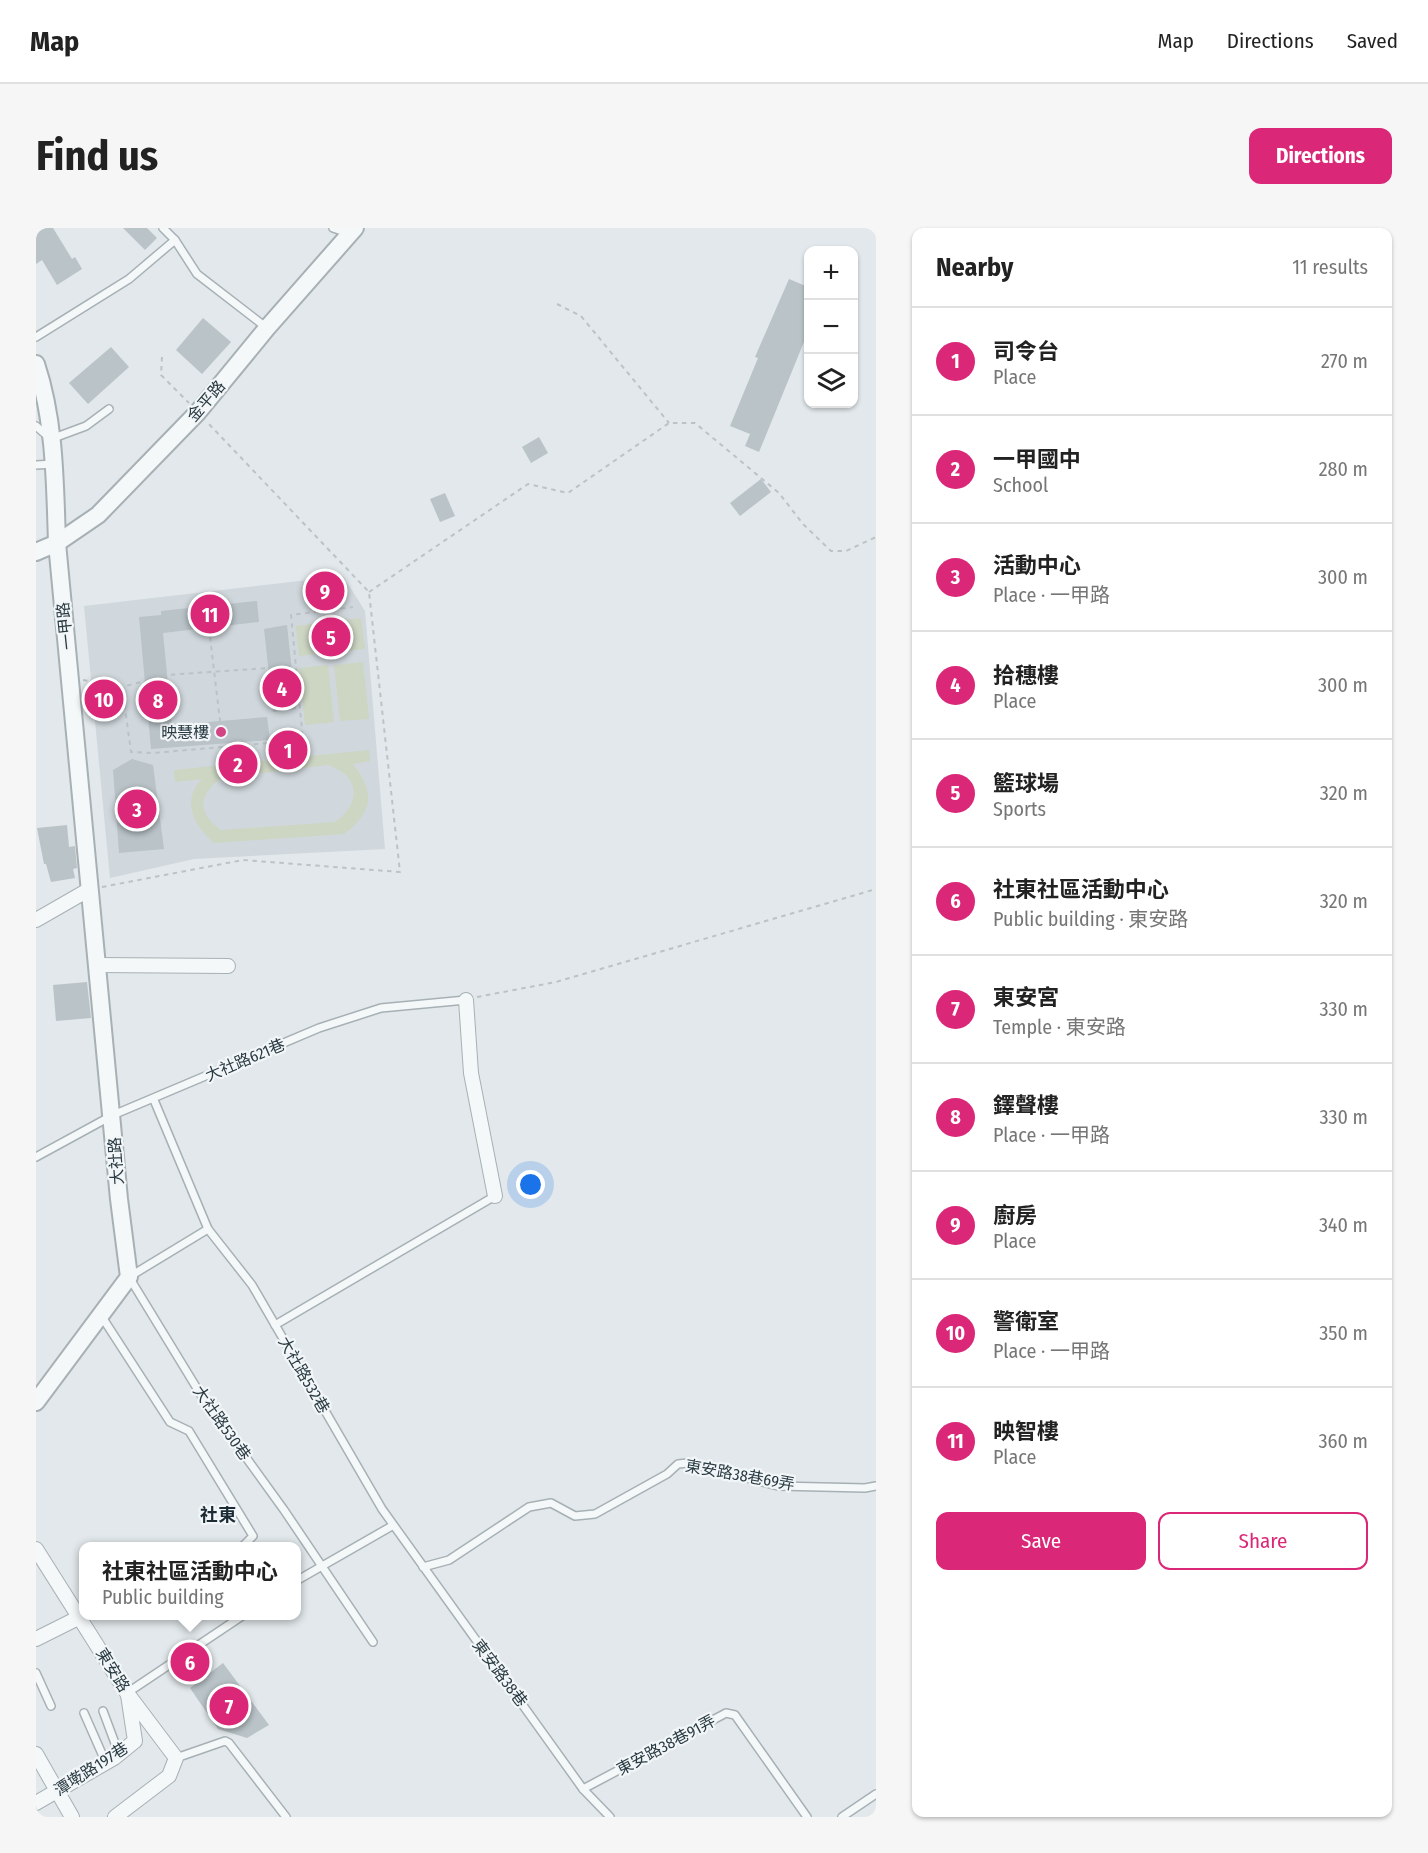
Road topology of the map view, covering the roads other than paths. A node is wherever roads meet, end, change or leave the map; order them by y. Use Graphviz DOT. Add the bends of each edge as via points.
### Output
graph roads {
  1 [pos="163,228"];
  2 [pos="333,228"];
  3 [pos="353,231"];
  4 [pos="175,240"];
  5 [pos="267,328"];
  6 [pos="36,337"];
  7 [pos="36,364"];
  8 [pos="109,409"];
  9 [pos="36,426"];
  10 [pos="51,439"];
  11 [pos="54,464"];
  12 [pos="36,465"];
  13 [pos="57,543"];
  14 [pos="36,552"];
  15 [pos="90,889"];
  16 [pos="36,920"];
  17 [pos="98,965"];
  18 [pos="228,966"];
  19 [pos="466,1000"];
  20 [pos="154,1100"];
  21 [pos="113,1115"];
  22 [pos="36,1157"];
  23 [pos="495,1196"];
  24 [pos="208,1228"];
  25 [pos="129,1277"];
  26 [pos="102,1317"];
  27 [pos="275,1325"];
  28 [pos="36,1402"];
  29 [pos="876,1486"];
  30 [pos="392,1526"];
  31 [pos="247,1542"];
  32 [pos="36,1549"];
  33 [pos="322,1566"];
  34 [pos="423,1567"];
  35 [pos="301,1579"];
  36 [pos="79,1615"];
  37 [pos="79,1618"];
  38 [pos="82,1620"];
  39 [pos="236,1620"];
  40 [pos="36,1639"];
  41 [pos="373,1642"];
  42 [pos="36,1673"];
  43 [pos="128,1693"];
  44 [pos="51,1706"];
  45 [pos="103,1711"];
  46 [pos="84,1713"];
  47 [pos="36,1754"];
  48 [pos="119,1754"];
  49 [pos="176,1758"];
  50 [pos="106,1763"];
  51 [pos="582,1789"];
  52 [pos="57,1791"];
  53 [pos="876,1794"];
  54 [pos="36,1803"];
  55 [pos="72,1817"];
  56 [pos="116,1817"];
  57 [pos="285,1817"];
  58 [pos="610,1817"];
  59 [pos="807,1817"];
  60 [pos="842,1817"];
  1 -- 4 [label="lane"];
  2 -- 3 [label="lane"];
  3 -- 5 [label="street, 金平路"];
  4 -- 5 [label="lane" via="197,274"];
  4 -- 6 [label="lane" via="129,279"];
  5 -- 13 [label="street, 金平路" via="198,412 98,515"];
  7 -- 10 [label="street, 一甲路"];
  8 -- 10 [label="lane" via="87,426"];
  9 -- 10 [label="lane"];
  10 -- 11 [label="street, 一甲路"];
  11 -- 12 [label="lane"];
  11 -- 13 [label="street, 一甲路"];
  13 -- 14 [label="street, 金平路"];
  13 -- 15 [label="street, 一甲路"];
  15 -- 16 [label="street"];
  15 -- 17 [label="street, 大社路"];
  17 -- 18 [label="street"];
  17 -- 21 [label="street, 大社路"];
  19 -- 20 [label="lane, 大社路621巷" via="381,1008 319,1028"];
  19 -- 23 [label="street" via="471,1073"];
  20 -- 21 [label="lane, 大社路621巷"];
  20 -- 24 [label="lane, 大社路532巷"];
  21 -- 22 [label="lane, 大社路621巷"];
  21 -- 25 [label="street, 大社路"];
  23 -- 27 [label="lane"];
  24 -- 25 [label="lane"];
  24 -- 27 [label="lane, 大社路532巷" via="252,1285"];
  25 -- 26 [label="street"];
  25 -- 33 [label="lane, 大社路530巷" via="201,1395"];
  26 -- 28 [label="street"];
  26 -- 31 [label="lane, 大社路530巷" via="170,1422 189,1431 253,1536"];
  27 -- 30 [label="lane, 大社路532巷"];
  29 -- 34 [label="lane, 東安路38巷69弄" via="778,1486 688,1463 678,1464 595,1514 575,1516 551,1503 529,1507 449,1560"];
  30 -- 33 [label="lane"];
  30 -- 34 [label="lane, 東安路38巷"];
  32 -- 36 [label="street, 東安路"];
  33 -- 35 [label="lane"];
  33 -- 41 [label="lane, 大社路530巷"];
  34 -- 51 [label="lane, 東安路38巷"];
  37 -- 40 [label="street"];
  38 -- 43 [label="street, 東安路"];
  39 -- 43 [label="lane"];
  42 -- 44 [label="lane"];
  43 -- 48 [label="street, 潭墘路197巷" via="135,1741"];
  43 -- 49 [label="street, 東安路"];
  45 -- 48 [label="lane"];
  46 -- 50 [label="lane"];
  47 -- 52 [label="street"];
  48 -- 50 [label="street, 潭墘路197巷"];
  49 -- 56 [label="street" via="169,1776"];
  49 -- 57 [label="lane" via="225,1741 229,1743"];
  50 -- 52 [label="street, 潭墘路197巷"];
  51 -- 58 [label="lane, 東安路38巷"];
  51 -- 59 [label="lane, 東安路38巷91弄" via="726,1713 735,1714"];
  52 -- 54 [label="street, 潭墘路197巷"];
  52 -- 55 [label="street"];
  53 -- 60 [label="lane"];
}
